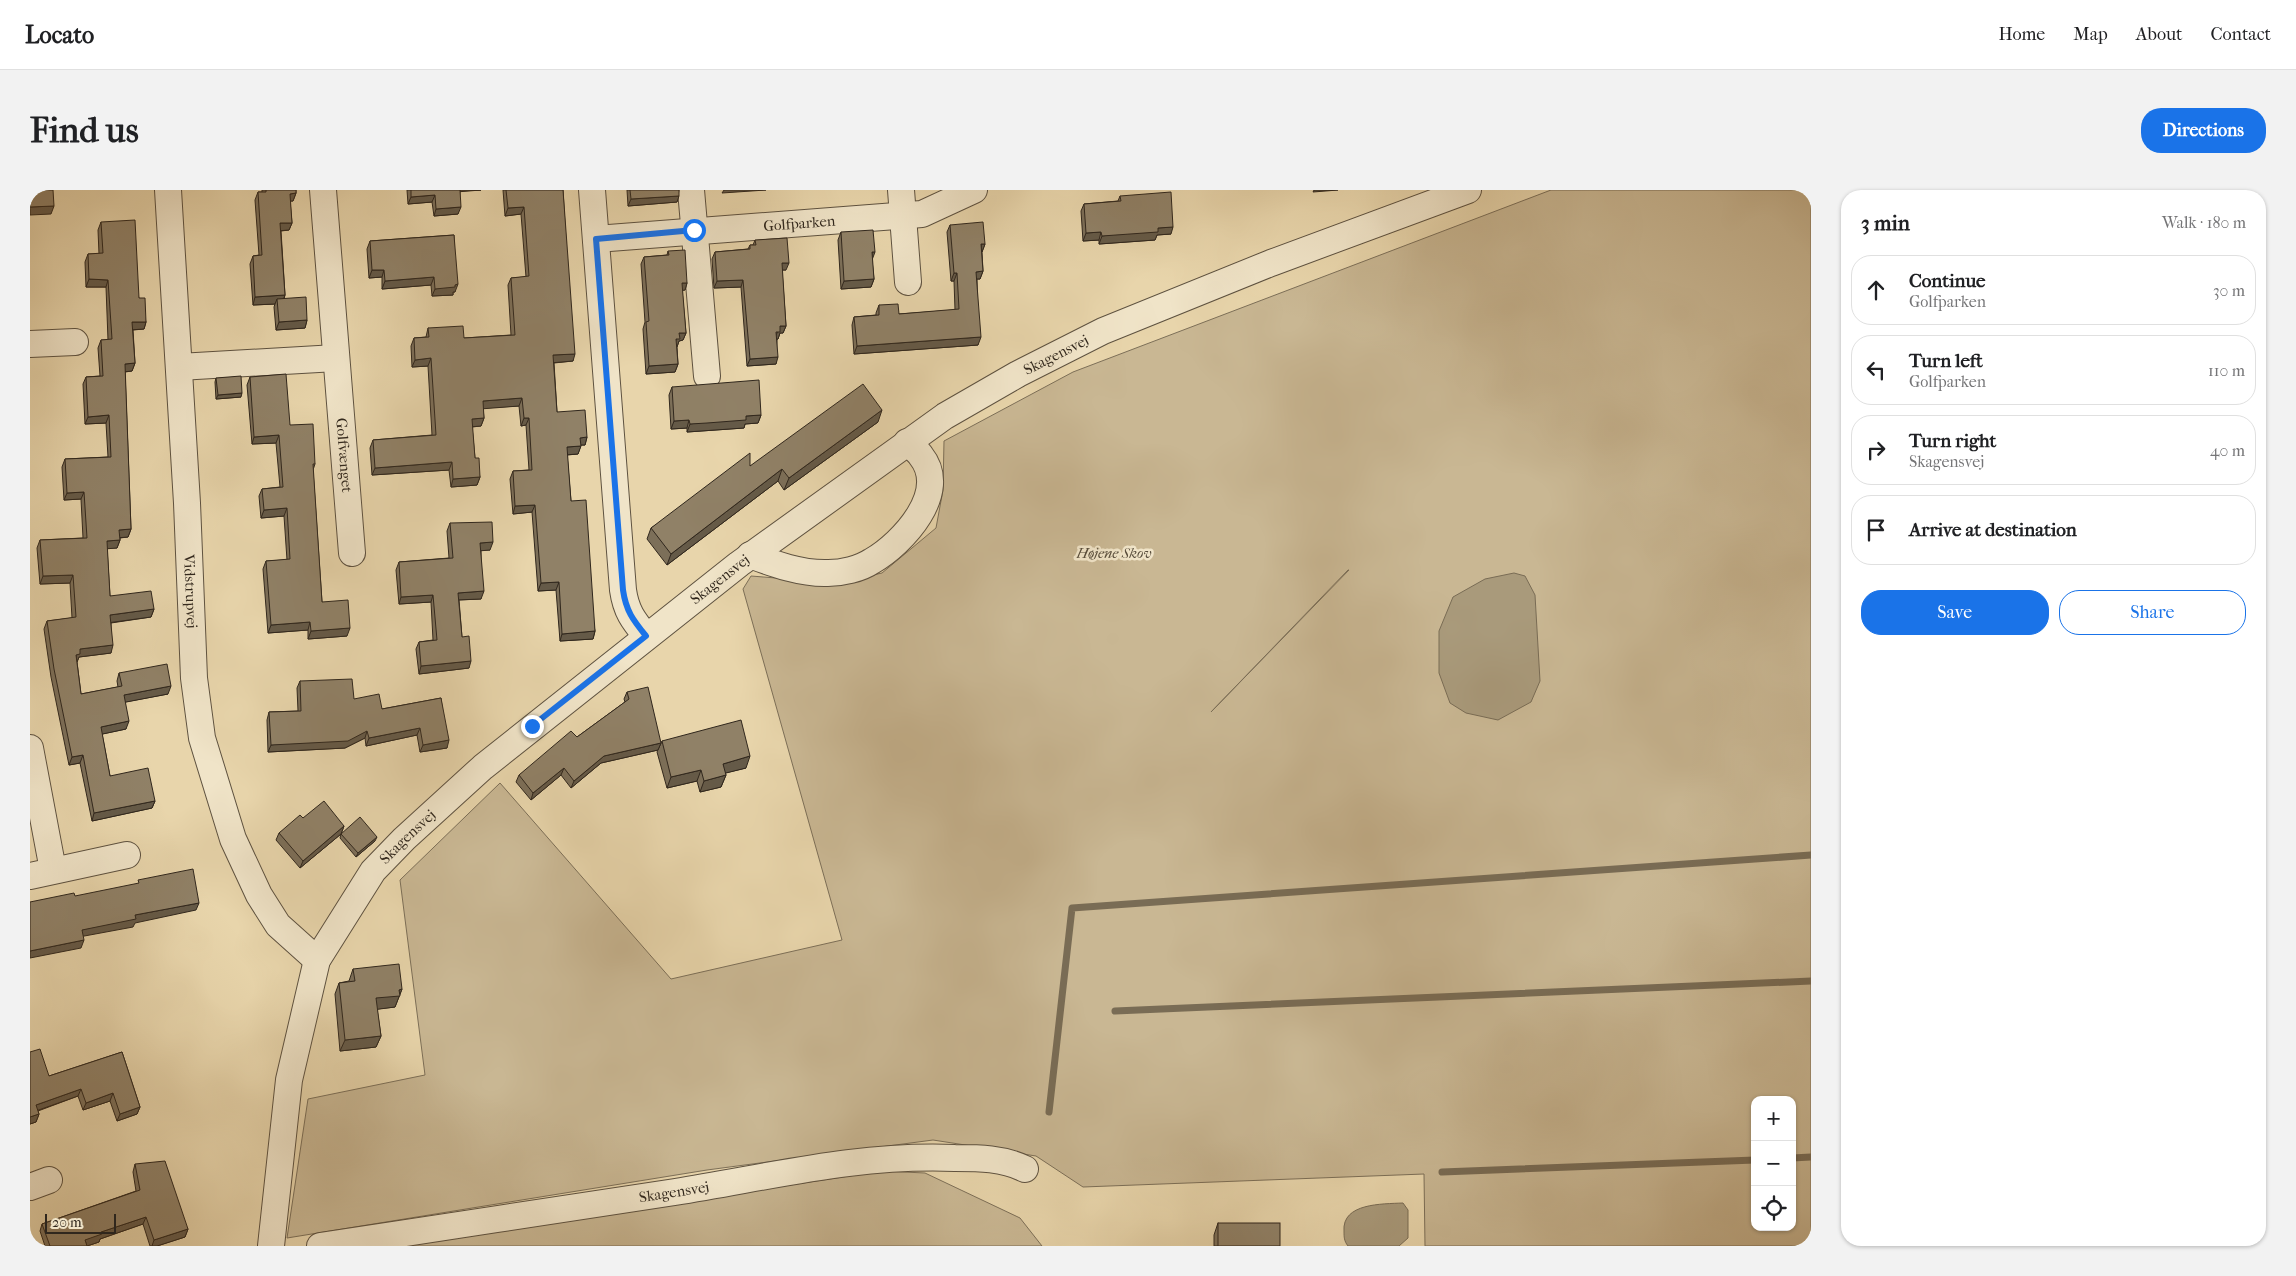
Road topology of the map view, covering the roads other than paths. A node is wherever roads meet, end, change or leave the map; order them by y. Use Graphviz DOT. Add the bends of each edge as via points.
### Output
graph roads {
  1 [pos="168,190"];
  2 [pos="323,190"];
  3 [pos="592,190"];
  4 [pos="691,190"];
  5 [pos="901,190"];
  6 [pos="974,190"];
  7 [pos="1468,190"];
  8 [pos="1415,200"];
  9 [pos="903,216"];
  10 [pos="694,230"];
  11 [pos="596,239"];
  12 [pos="908,282"];
  13 [pos="75,342"];
  14 [pos="30,344"];
  15 [pos="336,358"];
  16 [pos="179,367"];
  17 [pos="707,376"];
  18 [pos="908,442"];
  19 [pos="352,553"];
  20 [pos="750,555"];
  21 [pos="646,636"];
  22 [pos="30,748"];
  23 [pos="127,855"];
  24 [pos="42,873"];
  25 [pos="317,960"];
  26 [pos="1025,1169"];
  27 [pos="271,1246"];
  28 [pos="320,1246"];
  1 -- 16 [label="street, Vidstrupvej"];
  2 -- 15 [label="street, Golfvænget"];
  3 -- 11 [label="street"];
  4 -- 10 [label="street"];
  5 -- 9 [label="street"];
  6 -- 9 [label="street, Golfparken" via="922,214"];
  7 -- 8 [label="street, Skagensvej"];
  8 -- 18 [label="street, Skagensvej" via="1103,331 1002,383"];
  9 -- 10 [label="street, Golfparken"];
  9 -- 12 [label="street"];
  10 -- 11 [label="street, Golfparken"];
  10 -- 17 [label="street"];
  11 -- 21 [label="street" via="625,606"];
  13 -- 14 [label="street"];
  15 -- 16 [label="street"];
  15 -- 19 [label="street, Golfvænget"];
  16 -- 25 [label="street, Vidstrupvej" via="194,678 202,738 233,839 259,895 278,926"];
  18 -- 20 [label="street, Skagensvej"];
  18 -- 20 [label="street" via="922,456 926,466 930,479 929,497 917,518 885,552 857,568 829,574 805,572"];
  20 -- 21 [label="street, Skagensvej"];
  21 -- 25 [label="street, Skagensvej" via="490,761 404,839 373,871"];
  22 -- 24 [label="street"];
  23 -- 24 [label="street"];
  25 -- 27 [label="street, Skagensvej" via="289,1080"];
  26 -- 28 [label="street, Skagensvej" via="1002,1160 974,1158 849,1161 700,1188"];
}
